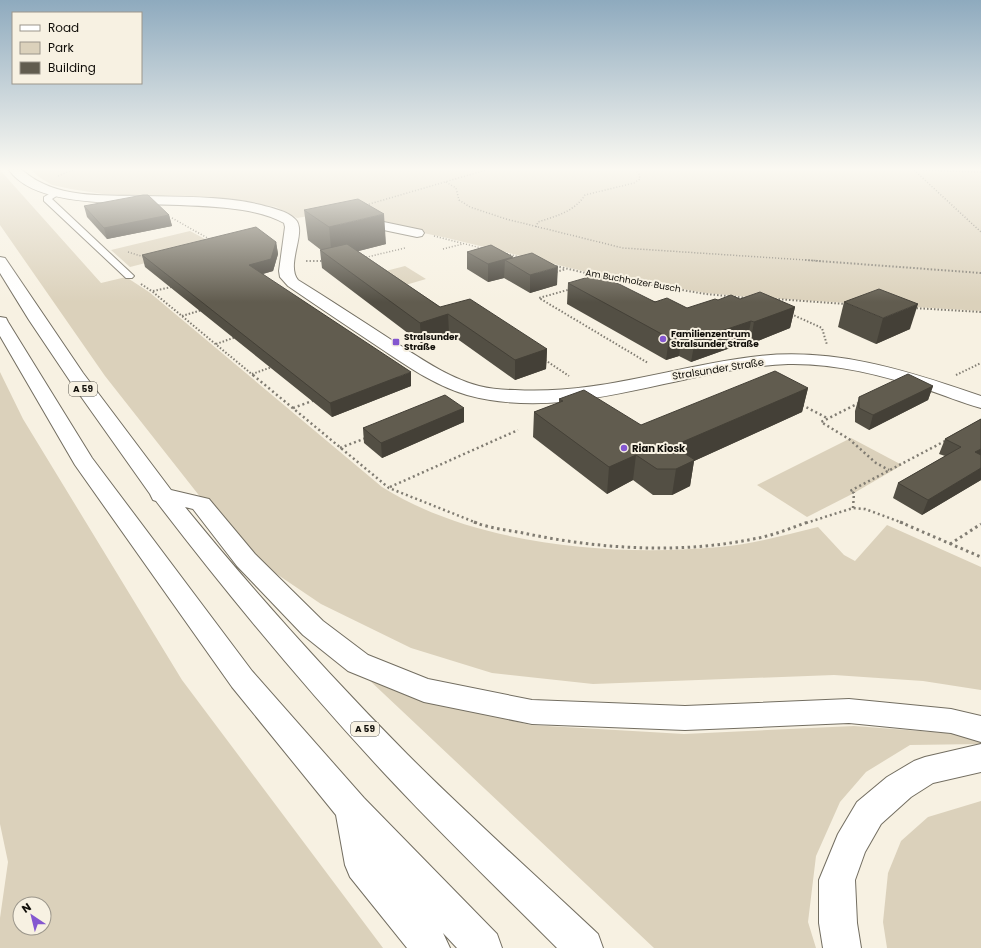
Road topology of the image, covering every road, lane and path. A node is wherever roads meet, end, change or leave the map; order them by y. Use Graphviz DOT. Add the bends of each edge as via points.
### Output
graph roads {
  1 [pos="63,214"];
  2 [pos="171,214"];
  3 [pos="277,214"];
  4 [pos="492,214"];
  5 [pos="561,214"];
  6 [pos="962,214"];
  7 [pos="305,218"];
  8 [pos="343,218"];
  9 [pos="291,227"];
  10 [pos="536,227"];
  11 [pos="981,232"];
  12 [pos="418,233"];
  13 [pos="444,238"];
  14 [pos="437,240"];
  15 [pos="214,242"];
  16 [pos="464,244"];
  17 [pos="408,248"];
  18 [pos="443,249"];
  19 [pos="491,250"];
  20 [pos="498,252"];
  21 [pos="526,259"];
  22 [pos="327,260"];
  23 [pos="0,261"];
  24 [pos="287,262"];
  25 [pos="365,264"];
  26 [pos="550,264"];
  27 [pos="567,269"];
  28 [pos="554,273"];
  29 [pos="981,273"];
  30 [pos="596,275"];
  31 [pos="129,276"];
  32 [pos="591,280"];
  33 [pos="176,285"];
  34 [pos="572,288"];
  35 [pos="153,292"];
  36 [pos="749,298"];
  37 [pos="772,299"];
  38 [pos="848,304"];
  39 [pos="909,308"];
  40 [pos="204,310"];
  41 [pos="786,312"];
  42 [pos="981,312"];
  43 [pos="182,316"];
  44 [pos="0,322"];
  45 [pos="238,336"];
  46 [pos="215,344"];
  47 [pos="542,358"];
  48 [pos="832,360"];
  49 [pos="274,367"];
  50 [pos="252,374"];
  51 [pos="671,376"];
  52 [pos="593,392"];
  53 [pos="322,398"];
  54 [pos="862,402"];
  55 [pos="981,402"];
  56 [pos="799,403"];
  57 [pos="293,409"];
  58 [pos="827,418"];
  59 [pos="518,430"];
  60 [pos="369,436"];
  61 [pos="947,440"];
  62 [pos="340,448"];
  63 [pos="889,470"];
  64 [pos="389,488"];
  65 [pos="161,495"];
  66 [pos="853,508"];
  67 [pos="981,524"];
  68 [pos="950,544"];
  69 [pos="981,557"];
  70 [pos="981,729"];
  71 [pos="981,758"];
  72 [pos="352,809"];
  73 [pos="431,948"];
  74 [pos="483,948"];
  75 [pos="584,948"];
  76 [pos="842,948"];
  1 -- 31 [label="lane"];
  2 -- 15 [label="path" via="170,217"];
  3 -- 9 [label="main road"];
  4 -- 10 [label="path"];
  5 -- 10 [label="path" via="538,222"];
  6 -- 11 [label="path"];
  7 -- 9 [label="main road"];
  8 -- 12 [label="main road"];
  9 -- 24 [label="main road, Stralsunder Straße"];
  10 -- 29 [label="path" via="623,248"];
  12 -- 13 [label="path"];
  13 -- 14 [label="path"];
  13 -- 16 [label="path"];
  16 -- 18 [label="path"];
  16 -- 19 [label="path"];
  17 -- 25 [label="path" via="359,259"];
  20 -- 21 [label="path"];
  22 -- 24 [label="path"];
  23 -- 65 [label="main road, A 59" via="83,388"];
  24 -- 52 [label="main road, Stralsunder Straße" via="286,271 294,283 415,364 453,384 498,396 561,396"];
  26 -- 27 [label="path, Am Buchholzer Busch"];
  27 -- 28 [label="path"];
  27 -- 30 [label="path, Am Buchholzer Busch"];
  30 -- 32 [label="path"];
  30 -- 36 [label="path, Am Buchholzer Busch" via="706,294"];
  31 -- 35 [label="path"];
  33 -- 35 [label="path"];
  34 -- 51 [label="path" via="539,298"];
  35 -- 43 [label="path"];
  37 -- 38 [label="path"];
  39 -- 42 [label="path"];
  40 -- 43 [label="path"];
  41 -- 48 [label="path" via="822,328"];
  43 -- 46 [label="path"];
  44 -- 72 [label="main road" via="83,460 242,679"];
  45 -- 46 [label="path"];
  46 -- 50 [label="path"];
  47 -- 52 [label="path"];
  48 -- 51 [label="main road, Stralsunder Straße" via="786,359"];
  48 -- 55 [label="main road, Stralsunder Straße" via="883,370"];
  49 -- 50 [label="path"];
  50 -- 57 [label="path"];
  51 -- 52 [label="main road, Stralsunder Straße"];
  53 -- 57 [label="path"];
  54 -- 58 [label="path"];
  56 -- 58 [label="path"];
  57 -- 62 [label="path"];
  58 -- 63 [label="path" via="821,422 849,439 876,464"];
  59 -- 64 [label="path"];
  60 -- 62 [label="path"];
  61 -- 63 [label="path"];
  62 -- 64 [label="path"];
  63 -- 66 [label="path" via="850,491 854,493"];
  64 -- 66 [label="path" via="479,524 568,542 613,546 672,547 755,539"];
  65 -- 70 [label="main road" via="201,504 246,560 313,628 358,663 424,690 532,712 686,718 849,711 951,721"];
  65 -- 75 [label="main road, A 59" via="228,577 405,773"];
  66 -- 68 [label="path" via="875,512"];
  67 -- 68 [label="path"];
  68 -- 69 [label="path"];
  71 -- 76 [label="main road" via="925,771 899,787 869,813 850,845 837,880 838,923"];
  72 -- 73 [label="main road" via="363,865"];
  72 -- 74 [label="main road"];
}
